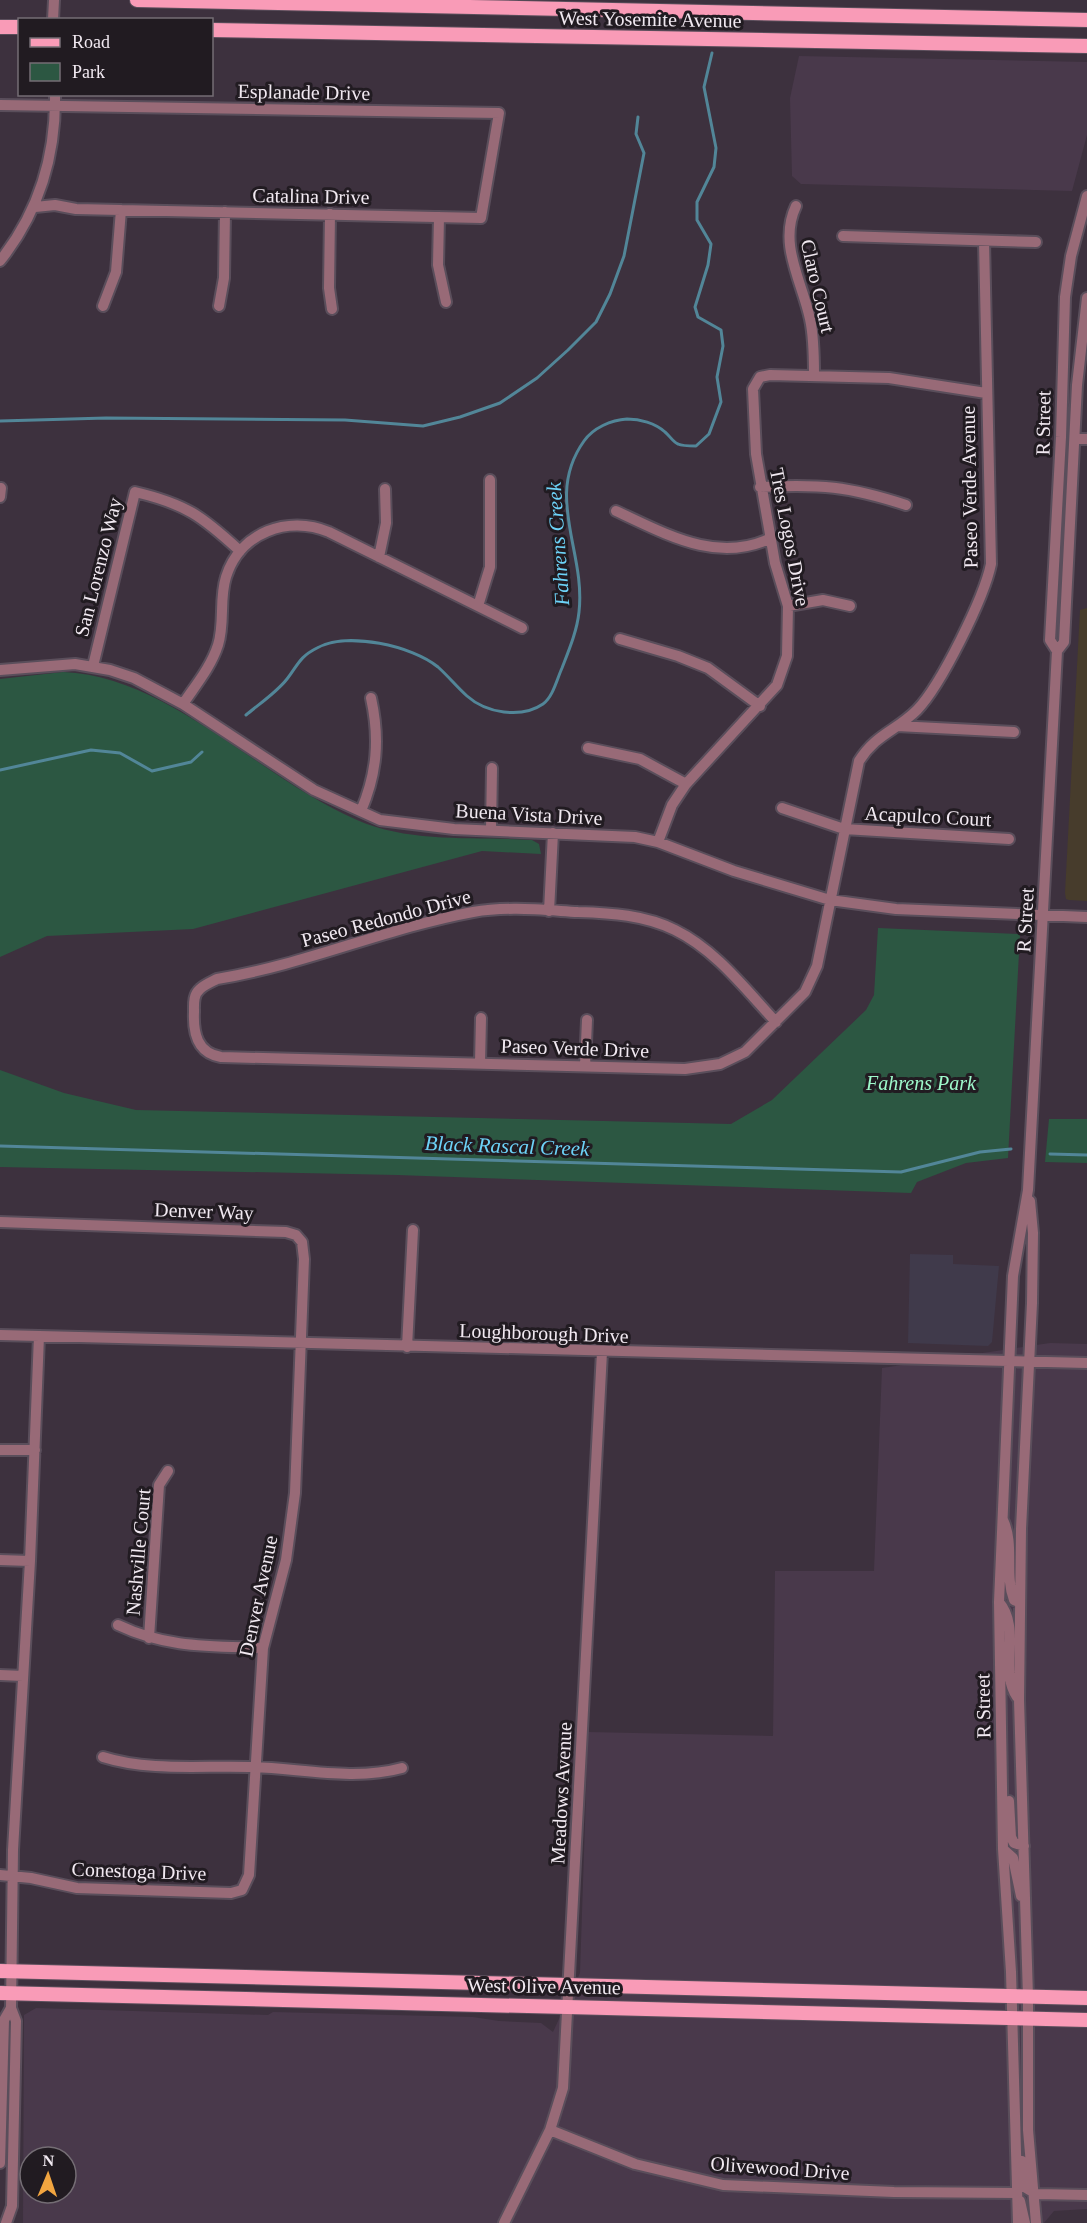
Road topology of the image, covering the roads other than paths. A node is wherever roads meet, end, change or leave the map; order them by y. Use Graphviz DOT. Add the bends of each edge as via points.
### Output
graph roads {
  1 [pos="54,0"];
  2 [pos="137,0"];
  3 [pos="559,4"];
  4 [pos="53,18"];
  5 [pos="1087,20"];
  6 [pos="0,27"];
  7 [pos="18,27"];
  8 [pos="213,30"];
  9 [pos="1087,46"];
  10 [pos="55,100"];
  11 [pos="0,105"];
  12 [pos="499,113"];
  13 [pos="1087,196"];
  14 [pos="796,206"];
  15 [pos="35,207"];
  16 [pos="121,210"];
  17 [pos="225,212"];
  18 [pos="330,214"];
  19 [pos="439,217"];
  20 [pos="843,236"];
  21 [pos="984,241"];
  22 [pos="1036,242"];
  23 [pos="0,261"];
  24 [pos="1087,298"];
  25 [pos="446,302"];
  26 [pos="103,306"];
  27 [pos="219,306"];
  28 [pos="332,309"];
  29 [pos="814,375"];
  30 [pos="986,393"];
  31 [pos="1075,439"];
  32 [pos="1087,439"];
  33 [pos="490,480"];
  34 [pos="760,487"];
  35 [pos="1,488"];
  36 [pos="385,489"];
  37 [pos="0,497"];
  38 [pos="906,505"];
  39 [pos="616,511"];
  40 [pos="771,538"];
  41 [pos="240,551"];
  42 [pos="379,557"];
  43 [pos="478,606"];
  44 [pos="788,606"];
  45 [pos="850,606"];
  46 [pos="522,628"];
  47 [pos="620,639"];
  48 [pos="1057,651"];
  49 [pos="93,666"];
  50 [pos="0,670"];
  51 [pos="371,698"];
  52 [pos="183,704"];
  53 [pos="760,706"];
  54 [pos="897,726"];
  55 [pos="1014,732"];
  56 [pos="588,748"];
  57 [pos="492,768"];
  58 [pos="686,784"];
  59 [pos="782,808"];
  60 [pos="361,812"];
  61 [pos="844,829"];
  62 [pos="491,830"];
  63 [pos="553,832"];
  64 [pos="1009,839"];
  65 [pos="658,842"];
  66 [pos="830,900"];
  67 [pos="549,911"];
  68 [pos="1044,915"];
  69 [pos="1087,917"];
  70 [pos="480,1018"];
  71 [pos="586,1020"];
  72 [pos="776,1022"];
  73 [pos="221,1057"];
  74 [pos="480,1064"];
  75 [pos="585,1066"];
  76 [pos="1028,1190"];
  77 [pos="0,1222"];
  78 [pos="413,1230"];
  79 [pos="0,1335"];
  80 [pos="39,1336"];
  81 [pos="301,1344"];
  82 [pos="407,1347"];
  83 [pos="602,1352"];
  84 [pos="1009,1361"];
  85 [pos="1030,1362"];
  86 [pos="1087,1364"];
  87 [pos="0,1450"];
  88 [pos="35,1450"];
  89 [pos="168,1471"];
  90 [pos="1002,1518"];
  91 [pos="0,1560"];
  92 [pos="30,1561"];
  93 [pos="999,1602"];
  94 [pos="1019,1602"];
  95 [pos="118,1625"];
  96 [pos="149,1638"];
  97 [pos="262,1648"];
  98 [pos="0,1675"];
  99 [pos="23,1676"];
  100 [pos="1019,1700"];
  101 [pos="103,1756"];
  102 [pos="1002,1763"];
  103 [pos="256,1767"];
  104 [pos="402,1768"];
  105 [pos="1024,1846"];
  106 [pos="1003,1849"];
  107 [pos="0,1875"];
  108 [pos="13,1875"];
  109 [pos="242,1890"];
  110 [pos="1025,1901"];
  111 [pos="6,1971"];
  112 [pos="570,1986"];
  113 [pos="6,1993"];
  114 [pos="1011,1997"];
  115 [pos="1028,1997"];
  116 [pos="1087,1998"];
  117 [pos="568,2006"];
  118 [pos="11,2008"];
  119 [pos="1012,2019"];
  120 [pos="1027,2019"];
  121 [pos="1087,2020"];
  122 [pos="3,2068"];
  123 [pos="13,2123"];
  124 [pos="1,2125"];
  125 [pos="550,2130"];
  126 [pos="1016,2137"];
  127 [pos="0,2163"];
  128 [pos="12,2175"];
  129 [pos="1016,2193"];
  130 [pos="1036,2194"];
  131 [pos="1087,2195"];
  132 [pos="4,2216"];
  133 [pos="504,2223"];
  134 [pos="1018,2223"];
  135 [pos="1025,2223"];
  136 [pos="1036,2223"];
  1 -- 4 [label="street"];
  2 -- 3 [label="main road, West Yosemite Avenue"];
  3 -- 5 [label="main road, West Yosemite Avenue"];
  6 -- 7 [label="main road"];
  8 -- 9 [label="main road, West Yosemite Avenue"];
  10 -- 11 [label="street, Esplanade Drive"];
  10 -- 12 [label="street, Esplanade Drive"];
  10 -- 15 [label="street" via="50,158"];
  12 -- 19 [label="street, Catalina Drive" via="481,218"];
  13 -- 48 [label="street, R Street" via="1065,297 1050,640"];
  14 -- 29 [label="street, Claro Court" via="787,235 810,319"];
  15 -- 16 [label="street, Catalina Drive"];
  15 -- 23 [label="street"];
  16 -- 17 [label="street, Catalina Drive"];
  16 -- 26 [label="street" via="116,272"];
  17 -- 18 [label="street, Catalina Drive"];
  17 -- 27 [label="street" via="224,278"];
  18 -- 19 [label="street, Catalina Drive"];
  18 -- 28 [label="street"];
  19 -- 25 [label="street" via="438,265"];
  20 -- 21 [label="street"];
  21 -- 22 [label="street"];
  21 -- 30 [label="street, Paseo Verde Avenue"];
  24 -- 31 [label="street, R Street"];
  29 -- 30 [label="street" via="889,378"];
  29 -- 34 [label="street, Tres Logos Drive" via="760,377 753,389"];
  30 -- 54 [label="street, Paseo Verde Avenue" via="991,564 987,583 938,680 917,710"];
  31 -- 32 [label="street"];
  31 -- 48 [label="street, R Street" via="1064,642"];
  33 -- 43 [label="street" via="490,567"];
  34 -- 38 [label="street" via="844,487"];
  34 -- 40 [label="street, Tres Logos Drive"];
  35 -- 37 [label="street"];
  36 -- 42 [label="street" via="386,523"];
  39 -- 40 [label="street" via="677,539 707,547 754,546"];
  40 -- 44 [label="street, Tres Logos Drive"];
  41 -- 42 [label="street" via="271,529 295,524 321,528"];
  41 -- 49 [label="street, San Lorenzo Way" via="189,508 135,492"];
  41 -- 52 [label="street" via="226,578 218,647"];
  42 -- 43 [label="street"];
  43 -- 46 [label="street"];
  44 -- 45 [label="street" via="823,600"];
  44 -- 53 [label="street, Tres Logos Drive" via="787,656 777,685"];
  47 -- 53 [label="street" via="708,668"];
  48 -- 68 [label="street, R Street"];
  49 -- 50 [label="street, Buena Vista Drive" via="50,664"];
  49 -- 52 [label="street, Buena Vista Drive" via="134,678"];
  51 -- 60 [label="street" via="378,744 371,785"];
  52 -- 60 [label="street, Buena Vista Drive" via="314,790"];
  53 -- 58 [label="street, Tres Logos Drive"];
  54 -- 55 [label="street"];
  54 -- 61 [label="street, Paseo Verde Avenue" via="875,739 859,760"];
  56 -- 58 [label="street" via="640,759"];
  57 -- 62 [label="street"];
  58 -- 65 [label="street, Tres Logos Drive" via="672,805"];
  59 -- 61 [label="street, Acapulco Court"];
  60 -- 62 [label="street, Buena Vista Drive" via="402,824"];
  61 -- 64 [label="street, Acapulco Court"];
  61 -- 66 [label="street, Paseo Verde Avenue"];
  62 -- 63 [label="street, Buena Vista Drive"];
  63 -- 65 [label="street, Buena Vista Drive"];
  63 -- 67 [label="street"];
  65 -- 66 [label="street, Buena Vista Drive" via="734,871"];
  66 -- 68 [label="street, Buena Vista Drive" via="896,909"];
  66 -- 72 [label="street, Paseo Verde Drive" via="813,975 805,992"];
  67 -- 72 [label="street, Paseo Redondo Drive" via="628,916 676,930 732,973"];
  67 -- 73 [label="street, Paseo Redondo Drive" via="472,912 217,979 196,994 193,1027 201,1046"];
  68 -- 69 [label="street, Buena Vista Drive"];
  68 -- 76 [label="street, R Street"];
  70 -- 74 [label="street"];
  71 -- 75 [label="street"];
  72 -- 75 [label="street, Paseo Verde Drive" via="745,1052 720,1064 685,1069"];
  73 -- 74 [label="street, Paseo Verde Drive"];
  74 -- 75 [label="street, Paseo Verde Drive"];
  76 -- 84 [label="street, R Street" via="1013,1275"];
  76 -- 85 [label="street, R Street" via="1033,1233"];
  77 -- 81 [label="street, Denver Way" via="258,1230 296,1235 302,1242 304,1259"];
  78 -- 82 [label="street"];
  79 -- 80 [label="street, Loughborough Drive"];
  80 -- 81 [label="street, Loughborough Drive"];
  80 -- 88 [label="street"];
  81 -- 82 [label="street, Loughborough Drive"];
  81 -- 97 [label="street, Denver Avenue" via="293,1508 286,1560"];
  82 -- 83 [label="street, Loughborough Drive"];
  83 -- 84 [label="street, Loughborough Drive"];
  83 -- 112 [label="street, Meadows Avenue"];
  84 -- 85 [label="street, Loughborough Drive"];
  84 -- 90 [label="street, R Street"];
  85 -- 86 [label="street, Loughborough Drive"];
  85 -- 94 [label="street, R Street"];
  87 -- 88 [label="street"];
  88 -- 92 [label="street"];
  89 -- 96 [label="street, Nashville Court" via="159,1485"];
  90 -- 93 [label="street, R Street"];
  90 -- 94 [label="street" via="1009,1532 1010,1590"];
  91 -- 92 [label="street"];
  92 -- 99 [label="street"];
  93 -- 100 [label="street" via="1010,1622 1012,1690"];
  93 -- 102 [label="street, R Street"];
  94 -- 100 [label="street, R Street"];
  95 -- 96 [label="street"];
  96 -- 97 [label="street" via="178,1646"];
  97 -- 103 [label="street, Denver Avenue"];
  98 -- 99 [label="street"];
  99 -- 108 [label="street"];
  100 -- 105 [label="street, R Street"];
  101 -- 103 [label="street" via="131,1764"];
  102 -- 105 [label="street" via="1008,1775 1011,1837 1014,1843"];
  102 -- 106 [label="street, R Street"];
  103 -- 104 [label="street" via="369,1774"];
  103 -- 109 [label="street, Denver Avenue" via="249,1875"];
  105 -- 110 [label="street, R Street"];
  106 -- 110 [label="street" via="1013,1858 1019,1892"];
  106 -- 114 [label="street, R Street"];
  107 -- 108 [label="street, Conestoga Drive"];
  108 -- 109 [label="street, Conestoga Drive" via="77,1888 231,1893"];
  108 -- 111 [label="street"];
  110 -- 115 [label="street, R Street"];
  111 -- 112 [label="main road, West Olive Avenue"];
  111 -- 113 [label="street"];
  112 -- 114 [label="main road, West Olive Avenue"];
  112 -- 117 [label="street, Meadows Avenue"];
  113 -- 117 [label="main road, West Olive Avenue"];
  113 -- 118 [label="street"];
  114 -- 115 [label="main road, West Olive Avenue"];
  114 -- 119 [label="street, R Street"];
  115 -- 116 [label="main road, West Olive Avenue"];
  115 -- 120 [label="street, R Street"];
  117 -- 119 [label="main road, West Olive Avenue"];
  117 -- 125 [label="street, Meadows Avenue" via="563,2088"];
  118 -- 122 [label="street" via="4,2020"];
  118 -- 123 [label="street" via="16,2020"];
  119 -- 120 [label="main road, West Olive Avenue"];
  119 -- 126 [label="street, R Street"];
  120 -- 121 [label="main road, West Olive Avenue"];
  120 -- 130 [label="street, R Street" via="1028,2130"];
  122 -- 123 [label="street" via="9,2079 8,2110"];
  122 -- 124 [label="street"];
  123 -- 128 [label="street"];
  124 -- 127 [label="street"];
  124 -- 128 [label="street" via="7,2134 7,2165"];
  125 -- 129 [label="street, Olivewood Drive" via="635,2164 723,2184"];
  125 -- 133 [label="street, Meadows Avenue"];
  126 -- 129 [label="street, R Street"];
  126 -- 130 [label="street" via="1026,2188"];
  128 -- 132 [label="street" via="12,2206"];
  129 -- 134 [label="street, R Street"];
  129 -- 135 [label="street"];
  130 -- 131 [label="street"];
  130 -- 136 [label="street, R Street"];
}
